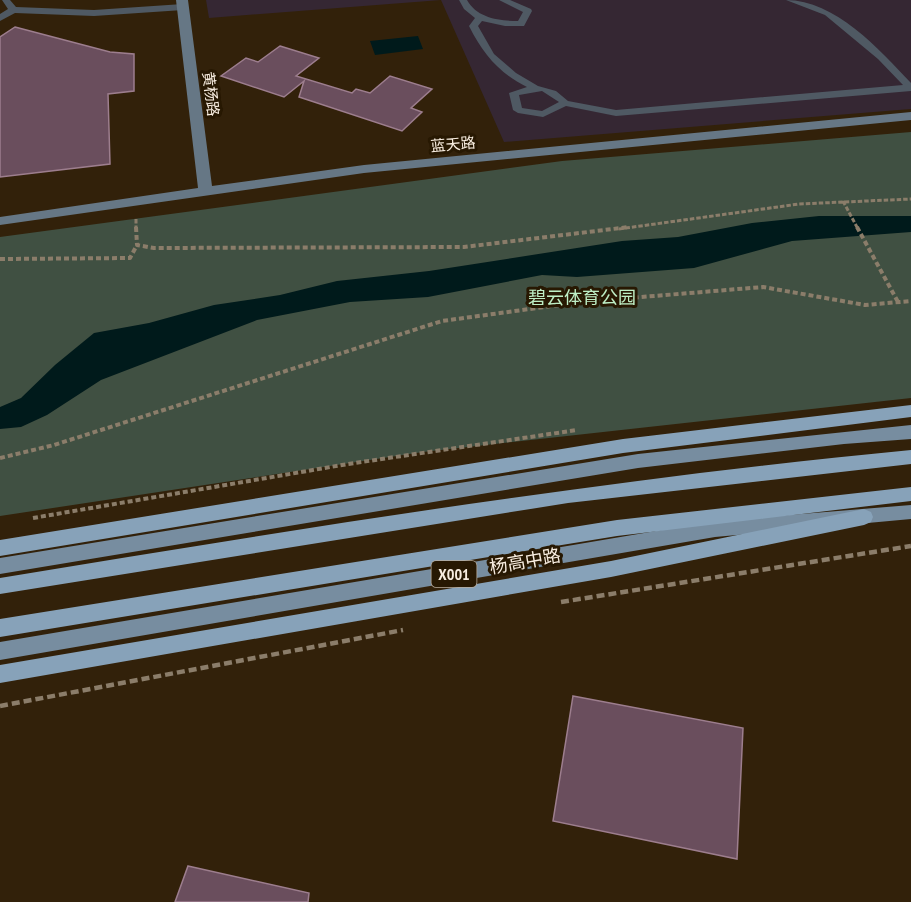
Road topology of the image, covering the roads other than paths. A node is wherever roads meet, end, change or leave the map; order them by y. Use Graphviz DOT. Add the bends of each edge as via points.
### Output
graph roads {
  1 [pos="6,0"];
  2 [pos="463,0"];
  3 [pos="503,0"];
  4 [pos="790,0"];
  5 [pos="183,3"];
  6 [pos="14,10"];
  7 [pos="481,16"];
  8 [pos="0,18"];
  9 [pos="534,87"];
  10 [pos="911,88"];
  11 [pos="565,103"];
  12 [pos="911,116"];
  13 [pos="206,192"];
  14 [pos="0,221"];
  15 [pos="911,411"];
  16 [pos="911,432"];
  17 [pos="911,457"];
  18 [pos="911,494"];
  19 [pos="911,512"];
  20 [pos="864,517"];
  21 [pos="0,548"];
  22 [pos="0,566"];
  23 [pos="0,586"];
  24 [pos="0,628"];
  25 [pos="0,651"];
  26 [pos="0,674"];
  1 -- 6 [label="lane"];
  2 -- 7 [label="lane"];
  3 -- 7 [label="lane" via="528,11 521,24 503,25"];
  4 -- 10 [label="lane" via="828,13"];
  5 -- 6 [label="lane" via="94,13"];
  5 -- 13 [label="street, 黄杨路"];
  6 -- 8 [label="lane"];
  7 -- 9 [label="lane" via="473,26 491,56 507,74"];
  9 -- 11 [label="lane" via="555,91"];
  9 -- 11 [label="lane" via="514,93 518,110 543,114"];
  10 -- 11 [label="lane" via="616,113"];
  12 -- 13 [label="street, 蓝天路" via="364,169"];
  13 -- 14 [label="street, 蓝天路"];
  15 -- 21 [label="highway" via="623,446"];
  16 -- 22 [label="main road" via="638,461"];
  17 -- 23 [label="highway" via="781,468 522,503"];
  18 -- 24 [label="highway, 杨高中路 / X001" via="617,528"];
  19 -- 20 [label="main road, 杨高中路 / X001"];
  20 -- 25 [label="main road, 杨高中路 / X001" via="715,529"];
  20 -- 26 [label="highway" via="611,569"];
}
